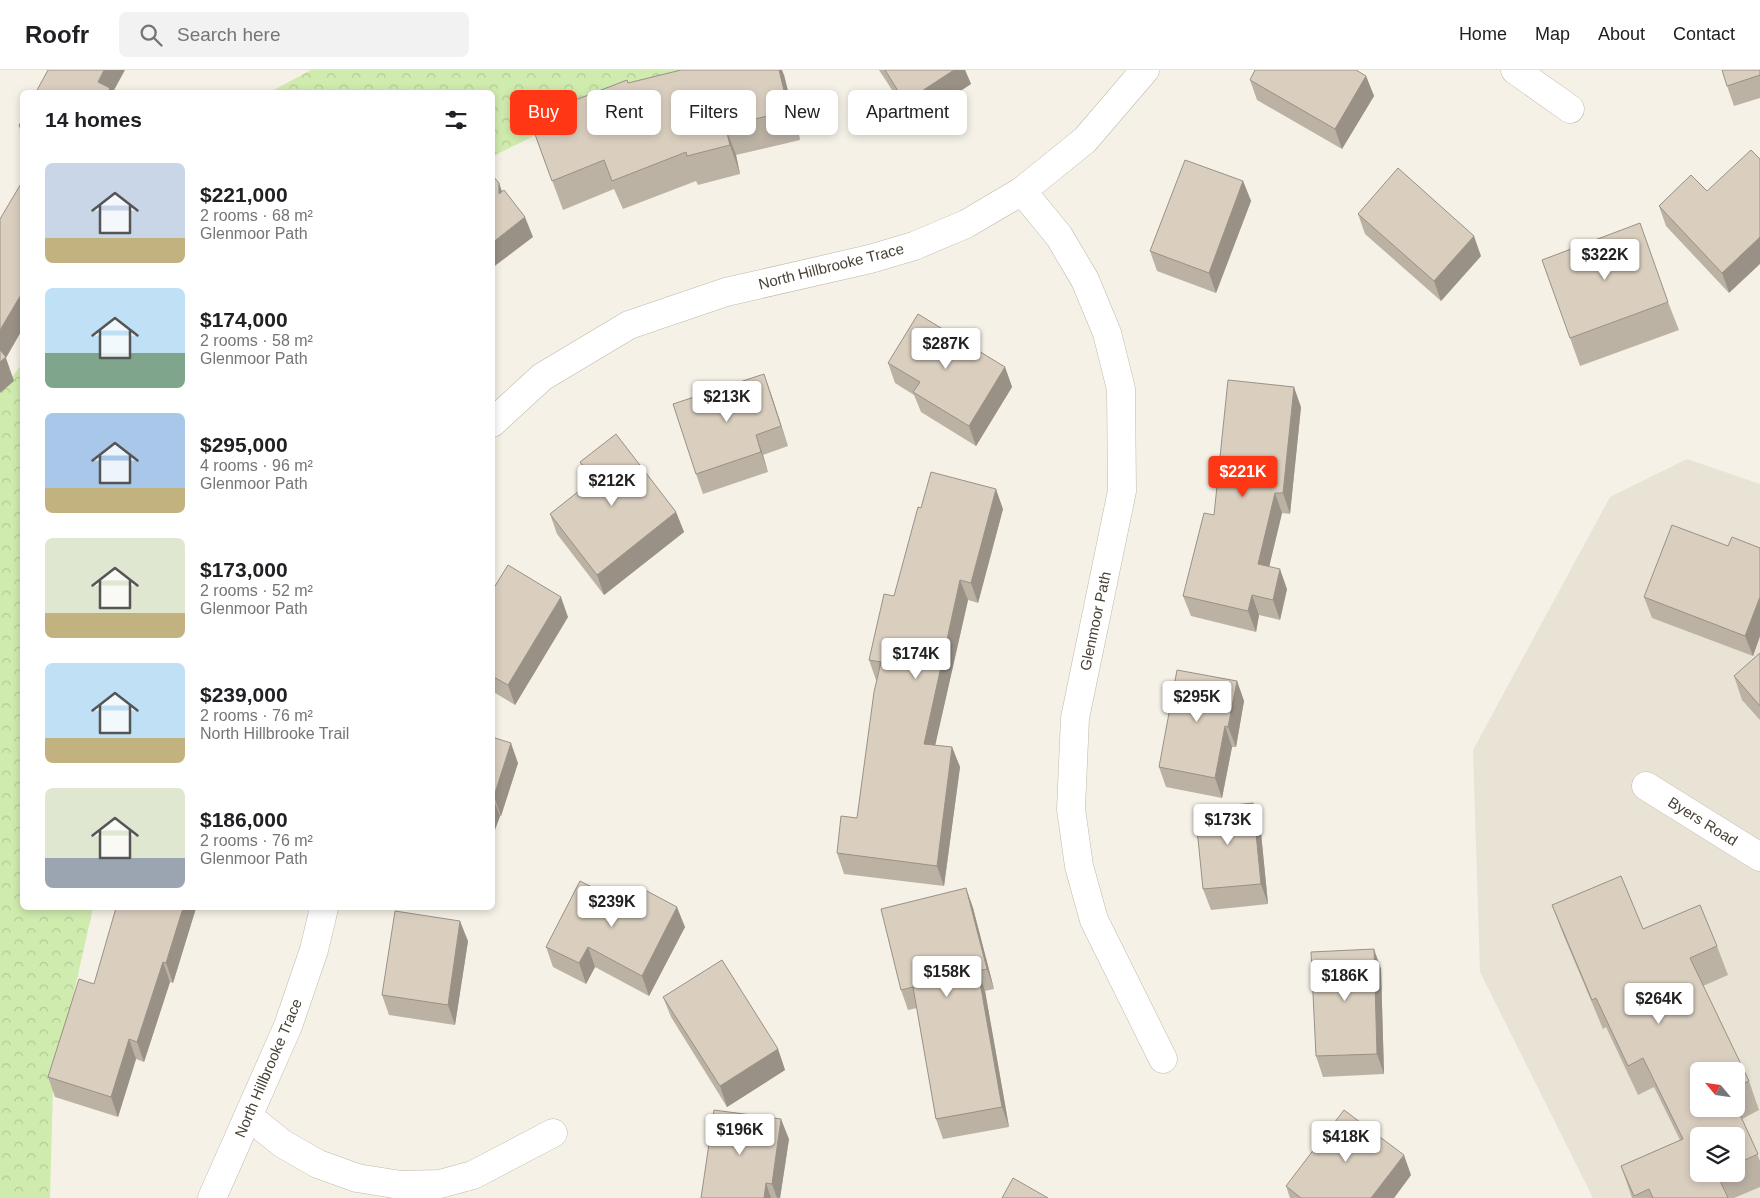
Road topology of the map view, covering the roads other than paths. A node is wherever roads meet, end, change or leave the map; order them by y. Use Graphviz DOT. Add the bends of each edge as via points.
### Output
graph roads {
  1 [pos="1145,70"];
  2 [pos="1516,70"];
  3 [pos="1570,109"];
  4 [pos="1022,191"];
  5 [pos="495,420"];
  6 [pos="1646,786"];
  7 [pos="1760,856"];
  8 [pos="324,910"];
  9 [pos="1163,1059"];
  10 [pos="248,1116"];
  11 [pos="553,1133"];
  12 [pos="212,1198"];
  1 -- 4 [label="street, North Hillbrooke Trace" via="1085,140"];
  2 -- 3 [label="street"];
  4 -- 5 [label="street, North Hillbrooke Trace" via="966,224 914,246 726,292 629,325 542,377"];
  4 -- 9 [label="street, Glenmoor Path" via="1059,236 1085,280 1107,333 1121,390 1122,492 1075,718 1071,809 1079,866 1094,920"];
  6 -- 7 [label="street, Byers Road"];
  8 -- 10 [label="street, North Hillbrooke Trace" via="314,950 288,1026"];
  10 -- 11 [label="street" via="283,1144 318,1164 357,1178 402,1185 440,1184 473,1176"];
  10 -- 12 [label="street, North Hillbrooke Trace"];
}
